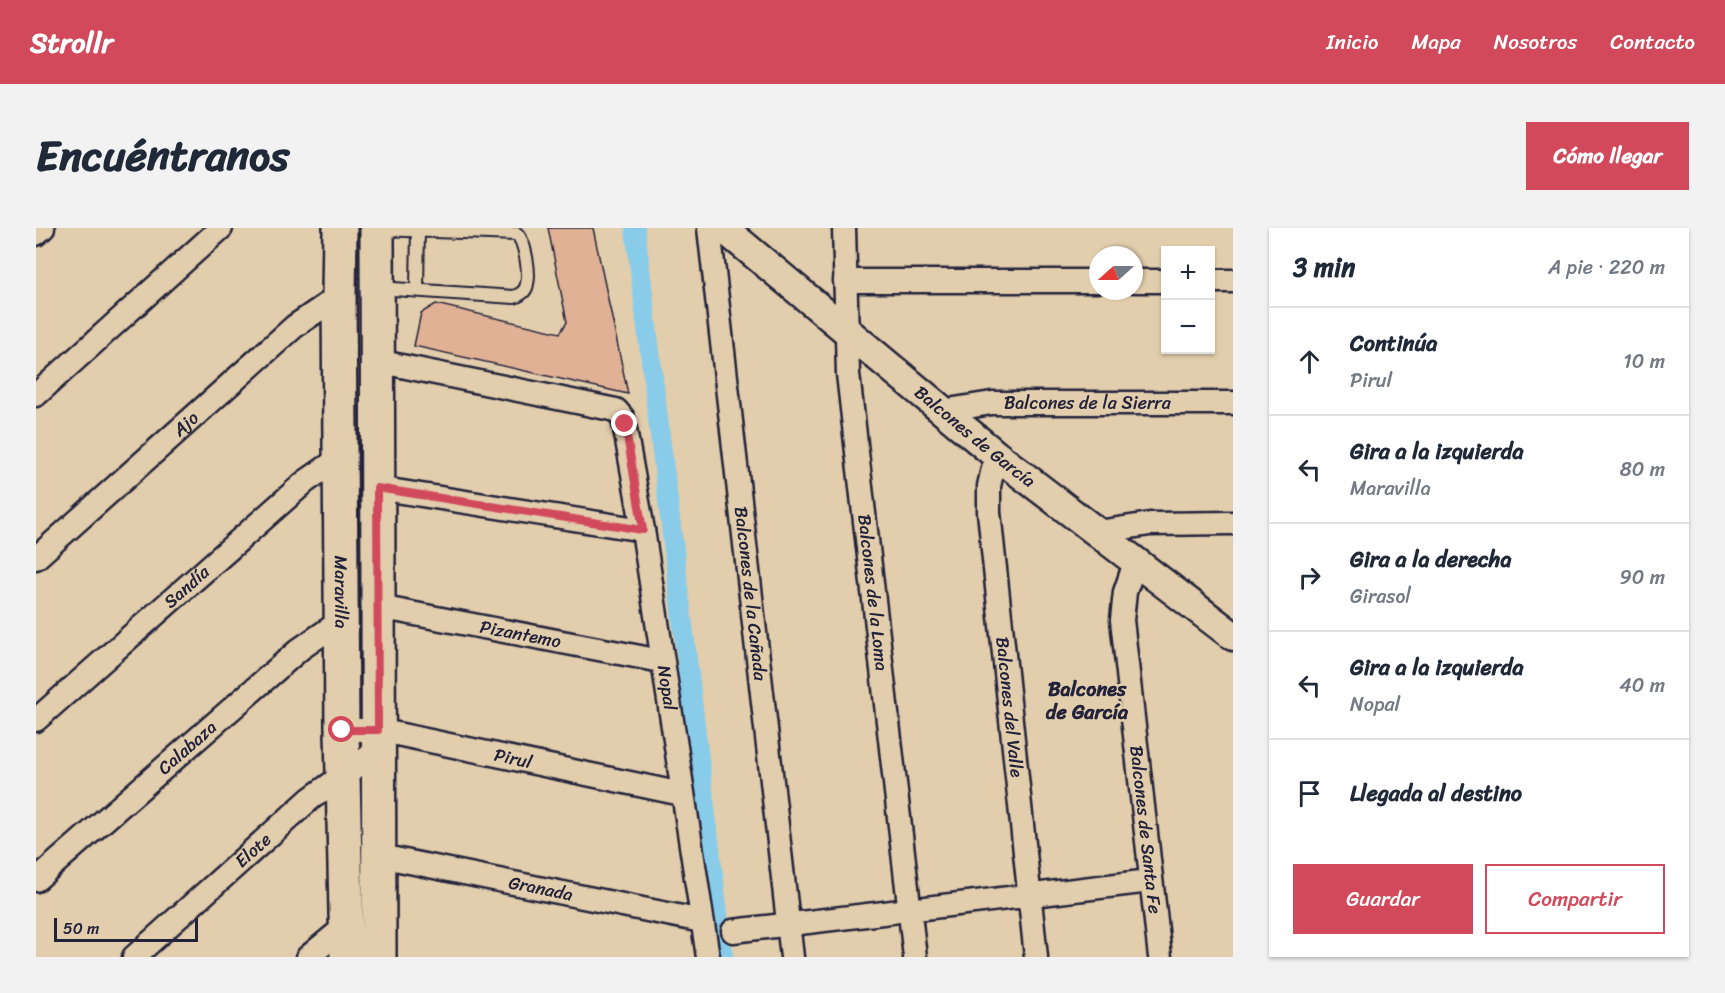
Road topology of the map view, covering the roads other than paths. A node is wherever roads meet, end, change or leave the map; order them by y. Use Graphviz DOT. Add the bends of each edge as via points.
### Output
graph roads {
  1 [pos="43,228"];
  2 [pos="221,228"];
  3 [pos="340,228"];
  4 [pos="375,228"];
  5 [pos="418,228"];
  6 [pos="709,228"];
  7 [pos="723,228"];
  8 [pos="844,228"];
  9 [pos="492,230"];
  10 [pos="36,234"];
  11 [pos="845,281"];
  12 [pos="1089,281"];
  13 [pos="1143,281"];
  14 [pos="1161,281"];
  15 [pos="1215,281"];
  16 [pos="1233,281"];
  17 [pos="377,287"];
  18 [pos="417,290"];
  19 [pos="339,296"];
  20 [pos="847,334"];
  21 [pos="377,361"];
  22 [pos="36,395"];
  23 [pos="1233,404"];
  24 [pos="942,411"];
  25 [pos="996,455"];
  26 [pos="341,457"];
  27 [pos="377,488"];
  28 [pos="1233,523"];
  29 [pos="643,530"];
  30 [pos="1098,532"];
  31 [pos="36,558"];
  32 [pos="1136,560"];
  33 [pos="379,607"];
  34 [pos="342,620"];
  35 [pos="1233,636"];
  36 [pos="661,661"];
  37 [pos="36,720"];
  38 [pos="342,730"];
  39 [pos="378,740"];
  40 [pos="344,774"];
  41 [pos="682,794"];
  42 [pos="380,856"];
  43 [pos="36,880"];
  44 [pos="1150,881"];
  45 [pos="1029,896"];
  46 [pos="910,910"];
  47 [pos="702,921"];
  48 [pos="347,925"];
  49 [pos="788,925"];
  50 [pos="733,931"];
  51 [pos="134,957"];
  52 [pos="308,957"];
  53 [pos="347,957"];
  54 [pos="379,957"];
  55 [pos="708,957"];
  56 [pos="792,957"];
  57 [pos="915,957"];
  58 [pos="1036,957"];
  59 [pos="1160,957"];
  1 -- 10 [label="street"];
  2 -- 22 [label="street"];
  3 -- 19 [label="main road, Maravilla"];
  4 -- 5 [label="lane"];
  4 -- 17 [label="main road, Maravilla"];
  5 -- 9 [label="lane"];
  5 -- 18 [label="lane"];
  6 -- 49 [label="street, Balcones de la Cañada"];
  7 -- 20 [label="street, Balcones de García"];
  8 -- 11 [label="street, Balcones de la Loma"];
  9 -- 18 [label="lane" via="517,234 524,242 527,285 521,294 514,297"];
  11 -- 12 [label="street"];
  11 -- 20 [label="street, Balcones de la Loma"];
  13 -- 14 [label="street"];
  15 -- 16 [label="street"];
  17 -- 18 [label="lane"];
  17 -- 21 [label="main road, Maravilla"];
  19 -- 26 [label="main road, Maravilla"];
  19 -- 31 [label="street, Ajo" via="295,326"];
  20 -- 24 [label="street, Balcones de García"];
  20 -- 46 [label="street, Balcones de la Loma" via="848,374"];
  21 -- 27 [label="main road, Maravilla"];
  21 -- 29 [label="street, Nopal" via="616,410 623,418"];
  23 -- 24 [label="street, Balcones de la Sierra" via="992,403"];
  24 -- 25 [label="street, Balcones de García"];
  25 -- 30 [label="street, Balcones de García"];
  25 -- 45 [label="street, Balcones del Valle" via="989,486 989,512"];
  26 -- 34 [label="main road, Maravilla"];
  26 -- 37 [label="street, Sandía" via="305,483"];
  27 -- 29 [label="street"];
  27 -- 33 [label="main road, Maravilla"];
  28 -- 30 [label="street" via="1150,524"];
  29 -- 36 [label="street, Nopal"];
  30 -- 32 [label="street, Balcones de García"];
  32 -- 35 [label="street, Balcones de García"];
  32 -- 44 [label="street, Balcones de Santa Fe" via="1125,592 1122,620"];
  33 -- 36 [label="street, Pizantemo"];
  33 -- 39 [label="main road, Maravilla"];
  34 -- 38 [label="main road, Maravilla"];
  34 -- 43 [label="street, Calabaza" via="300,649"];
  36 -- 41 [label="street, Nopal"];
  38 -- 39 [label="street, Pirul"];
  38 -- 40 [label="main road, Maravilla"];
  39 -- 40 [label="street, Elote"];
  39 -- 41 [label="street, Pirul"];
  39 -- 42 [label="main road, Maravilla"];
  40 -- 48 [label="main road, Maravilla"];
  40 -- 51 [label="street, Elote"];
  41 -- 47 [label="street, Nopal"];
  42 -- 47 [label="street, Granada"];
  42 -- 54 [label="main road, Maravilla"];
  44 -- 45 [label="street"];
  44 -- 59 [label="street, Balcones de Santa Fe"];
  45 -- 46 [label="street"];
  45 -- 58 [label="street, Balcones del Valle"];
  46 -- 49 [label="street"];
  46 -- 57 [label="street, Balcones de la Loma"];
  47 -- 55 [label="street, Nopal"];
  48 -- 52 [label="street"];
  48 -- 53 [label="main road, Maravilla"];
  49 -- 50 [label="street"];
  49 -- 56 [label="street, Balcones de la Cañada"];
}
